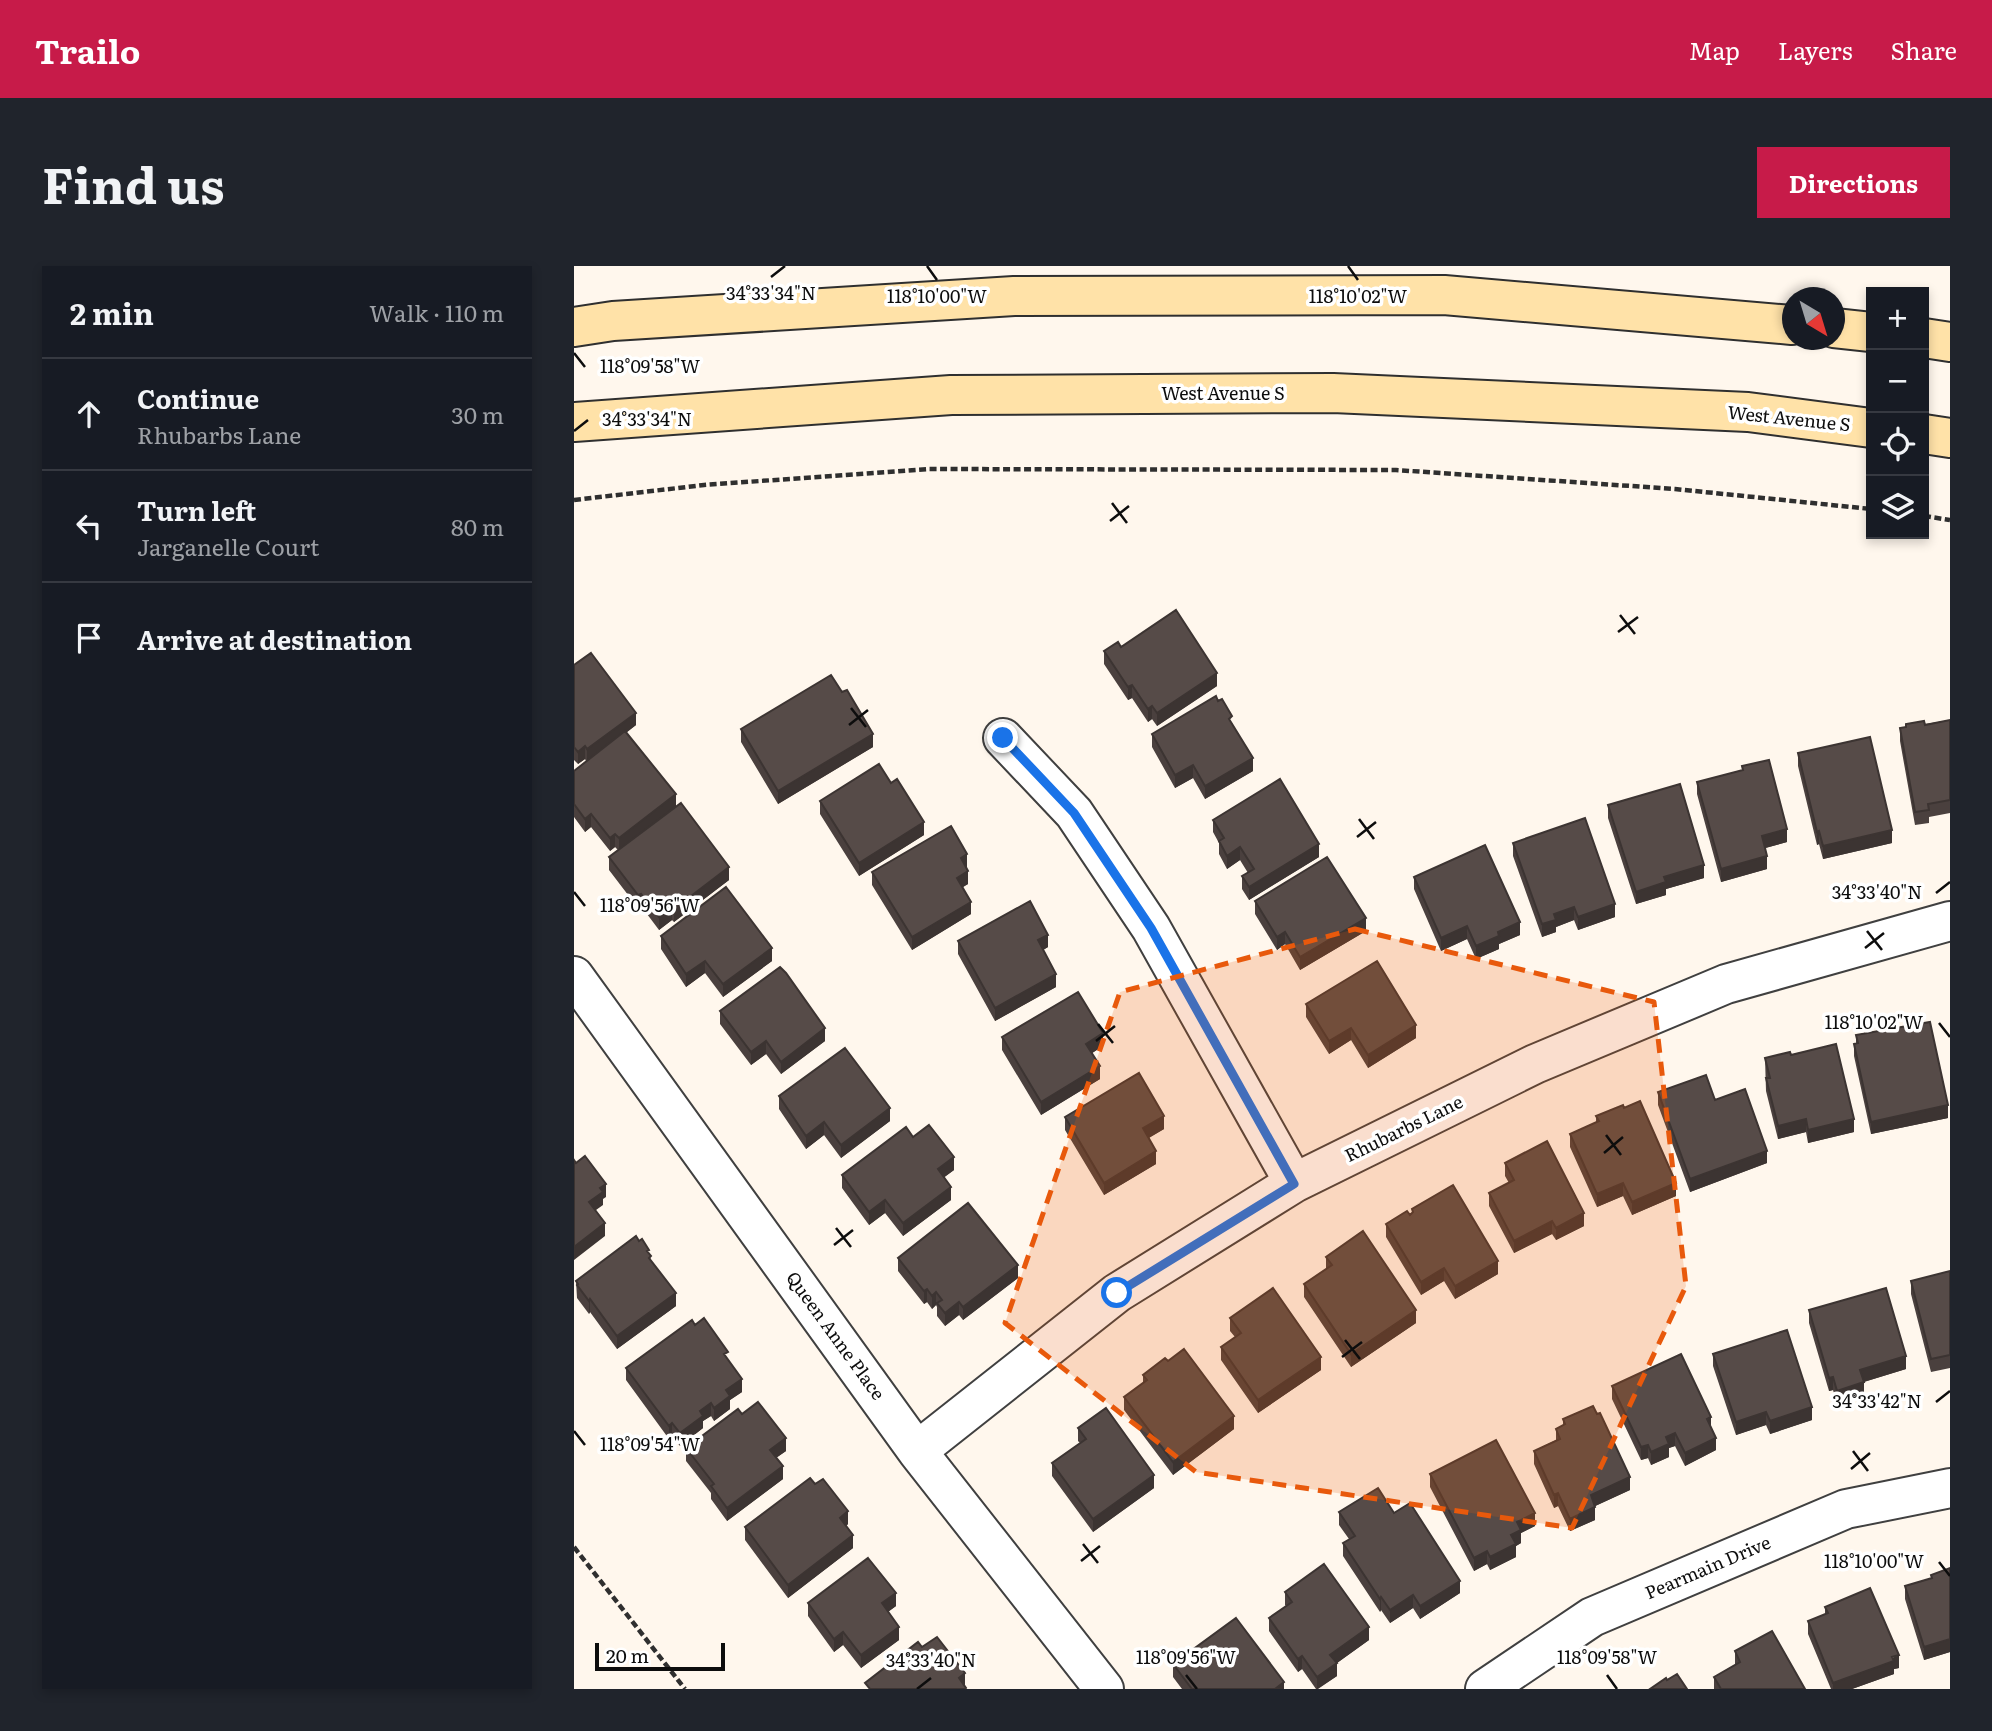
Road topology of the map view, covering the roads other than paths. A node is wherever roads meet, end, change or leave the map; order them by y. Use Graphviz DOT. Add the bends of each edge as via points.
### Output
graph roads {
  1 [pos="1782,324"];
  2 [pos="574,327"];
  3 [pos="1845,329"];
  4 [pos="1866,331"];
  5 [pos="1929,339"];
  6 [pos="1950,342"];
  7 [pos="574,422"];
  8 [pos="1866,427"];
  9 [pos="1929,436"];
  10 [pos="1950,438"];
  11 [pos="1003,738"];
  12 [pos="1950,921"];
  13 [pos="574,976"];
  14 [pos="1294,1184"];
  15 [pos="917,1451"];
  16 [pos="1950,1488"];
  17 [pos="1104,1689"];
  18 [pos="1485,1689"];
  1 -- 2 [label="street" via="1444,295 1014,296"];
  3 -- 4 [label="street"];
  5 -- 6 [label="street"];
  7 -- 8 [label="street, West Avenue S" via="951,395 1333,393 1748,412"];
  9 -- 10 [label="street"];
  11 -- 14 [label="street" via="1074,813 1151,928"];
  12 -- 14 [label="street, Rhubarbs Lane" via="1726,985 1535,1064"];
  13 -- 15 [label="street, Queen Anne Place"];
  14 -- 15 [label="street, Rhubarbs Lane" via="1117,1293"];
  15 -- 17 [label="street, Queen Anne Place"];
  16 -- 18 [label="street, Pearmain Drive" via="1846,1509 1592,1617"];
}
